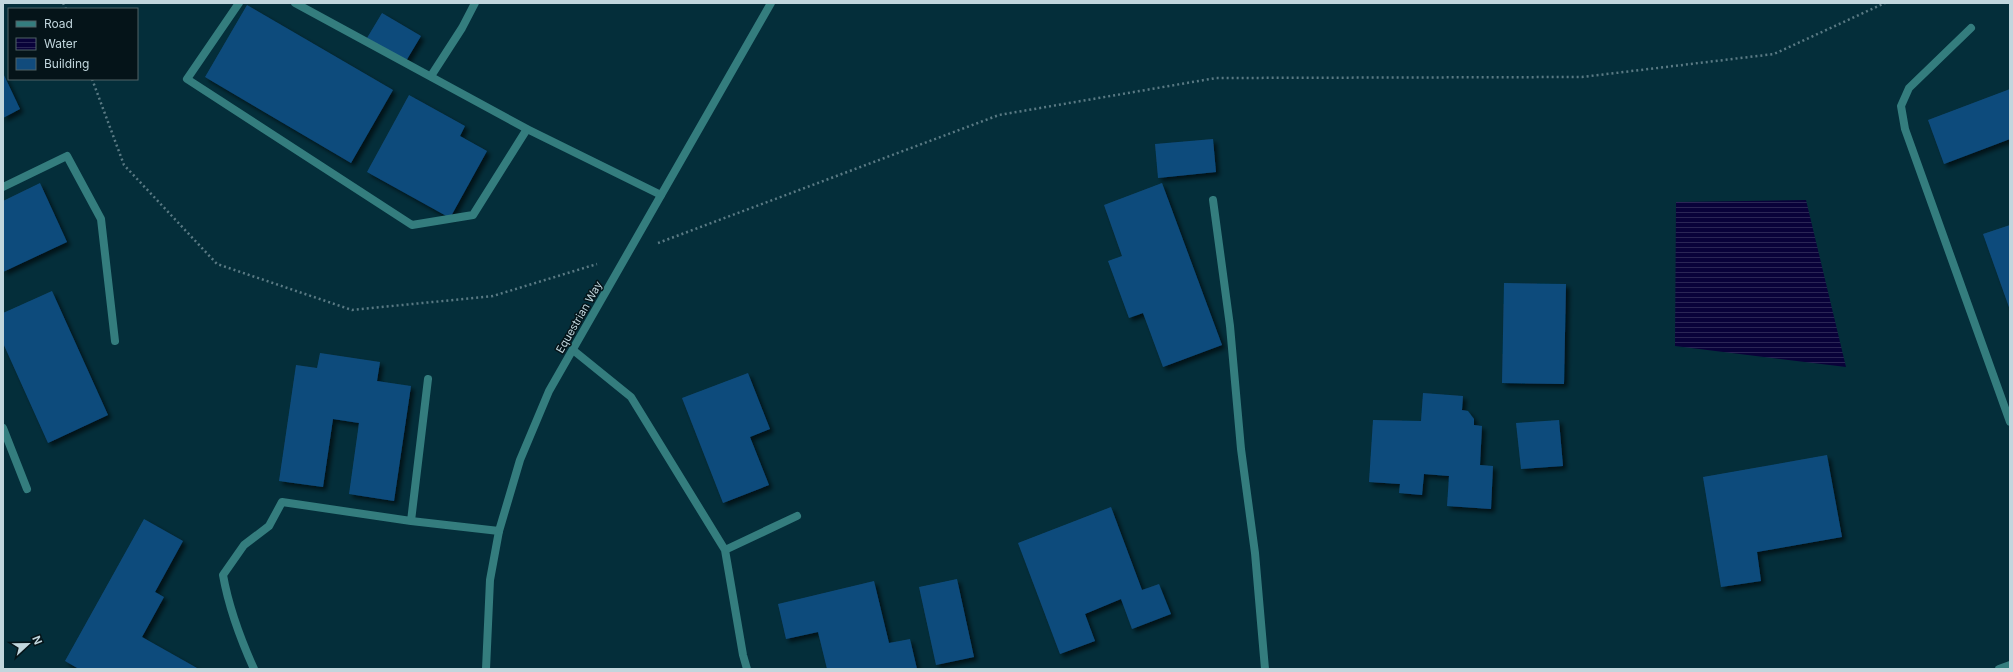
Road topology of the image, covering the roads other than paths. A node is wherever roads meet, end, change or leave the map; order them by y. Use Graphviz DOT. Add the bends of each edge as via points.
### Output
graph roads {
  1 [pos="240,3"];
  2 [pos="295,3"];
  3 [pos="475,3"];
  4 [pos="770,3"];
  5 [pos="1971,28"];
  6 [pos="431,76"];
  7 [pos="527,129"];
  8 [pos="3,187"];
  9 [pos="661,195"];
  10 [pos="1213,200"];
  11 [pos="115,341"];
  12 [pos="573,350"];
  13 [pos="428,379"];
  14 [pos="2010,422"];
  15 [pos="3,428"];
  16 [pos="27,488"];
  17 [pos="797,516"];
  18 [pos="411,521"];
  19 [pos="499,531"];
  20 [pos="725,550"];
  21 [pos="2010,665"];
  22 [pos="254,669"];
  23 [pos="486,669"];
  24 [pos="747,669"];
  25 [pos="1265,669"];
  26 [pos="1999,669"];
  1 -- 7 [label="street" via="187,79 412,224 473,215"];
  2 -- 6 [label="street"];
  3 -- 6 [label="street"];
  4 -- 9 [label="street, Equestrian Way"];
  5 -- 14 [label="street" via="1909,88 1901,106 1905,129"];
  6 -- 7 [label="street"];
  7 -- 9 [label="street"];
  8 -- 11 [label="street" via="67,156 101,219"];
  9 -- 12 [label="street, Equestrian Way"];
  10 -- 25 [label="street" via="1230,326"];
  12 -- 19 [label="street, Equestrian Way" via="550,391 520,460"];
  12 -- 20 [label="street" via="631,397"];
  13 -- 18 [label="street"];
  15 -- 16 [label="street"];
  17 -- 20 [label="street"];
  18 -- 19 [label="street"];
  18 -- 22 [label="street" via="282,502 269,526 244,545 223,575 228,602"];
  19 -- 23 [label="street, Equestrian Way" via="490,580"];
  20 -- 24 [label="street"];
  21 -- 26 [label="street"];
}
